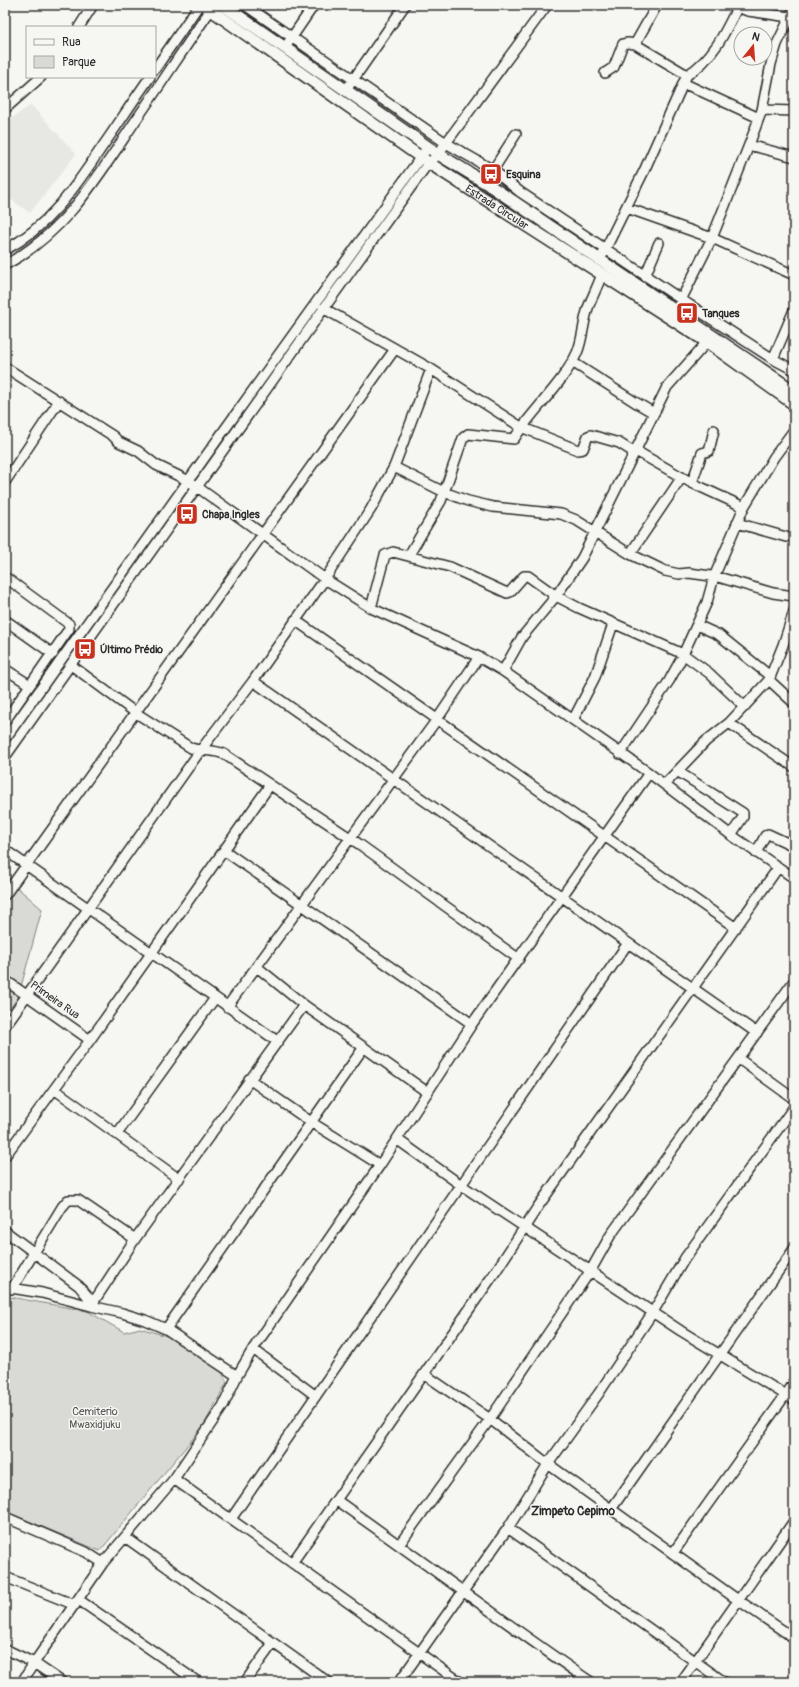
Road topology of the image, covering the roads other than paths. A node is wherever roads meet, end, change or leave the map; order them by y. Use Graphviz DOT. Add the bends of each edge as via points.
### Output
graph roads {
  1 [pos="93,5"];
  2 [pos="199,5"];
  3 [pos="223,5"];
  4 [pos="245,5"];
  5 [pos="314,5"];
  6 [pos="405,5"];
  7 [pos="548,5"];
  8 [pos="657,5"];
  9 [pos="734,6"];
  10 [pos="209,7"];
  11 [pos="794,9"];
  12 [pos="789,17"];
  13 [pos="80,26"];
  14 [pos="288,43"];
  15 [pos="635,44"];
  16 [pos="156,68"];
  17 [pos="606,73"];
  18 [pos="40,78"];
  19 [pos="149,78"];
  20 [pos="685,79"];
  21 [pos="355,80"];
  22 [pos="346,90"];
  23 [pos="5,109"];
  24 [pos="794,112"];
  25 [pos="760,114"];
  26 [pos="516,134"];
  27 [pos="446,143"];
  28 [pos="749,145"];
  29 [pos="428,147"];
  30 [pos="438,154"];
  31 [pos="794,157"];
  32 [pos="424,160"];
  33 [pos="493,170"];
  34 [pos="627,208"];
  35 [pos="712,238"];
  36 [pos="659,243"];
  37 [pos="606,249"];
  38 [pos="5,250"];
  39 [pos="600,261"];
  40 [pos="5,265"];
  41 [pos="602,274"];
  42 [pos="794,275"];
  43 [pos="645,276"];
  44 [pos="682,300"];
  45 [pos="324,308"];
  46 [pos="794,310"];
  47 [pos="676,311"];
  48 [pos="707,342"];
  49 [pos="395,348"];
  50 [pos="772,359"];
  51 [pos="571,363"];
  52 [pos="5,367"];
  53 [pos="431,369"];
  54 [pos="794,370"];
  55 [pos="794,391"];
  56 [pos="59,401"];
  57 [pos="794,404"];
  58 [pos="654,413"];
  59 [pos="521,427"];
  60 [pos="714,430"];
  61 [pos="794,430"];
  62 [pos="636,452"];
  63 [pos="394,468"];
  64 [pos="682,477"];
  65 [pos="189,481"];
  66 [pos="5,482"];
  67 [pos="692,483"];
  68 [pos="198,487"];
  69 [pos="444,492"];
  70 [pos="744,507"];
  71 [pos="737,524"];
  72 [pos="596,532"];
  73 [pos="263,534"];
  74 [pos="786,537"];
  75 [pos="630,554"];
  76 [pos="410,555"];
  77 [pos="5,577"];
  78 [pos="714,577"];
  79 [pos="324,579"];
  80 [pos="556,596"];
  81 [pos="794,596"];
  82 [pos="371,608"];
  83 [pos="794,611"];
  84 [pos="5,620"];
  85 [pos="295,620"];
  86 [pos="613,624"];
  87 [pos="697,625"];
  88 [pos="53,654"];
  89 [pos="683,654"];
  90 [pos="479,657"];
  91 [pos="71,665"];
  92 [pos="5,669"];
  93 [pos="503,671"];
  94 [pos="770,678"];
  95 [pos="253,681"];
  96 [pos="30,685"];
  97 [pos="794,702"];
  98 [pos="745,707"];
  99 [pos="8,710"];
  100 [pos="136,713"];
  101 [pos="438,718"];
  102 [pos="573,720"];
  103 [pos="5,721"];
  104 [pos="729,723"];
  105 [pos="5,739"];
  106 [pos="200,751"];
  107 [pos="620,754"];
  108 [pos="5,757"];
  109 [pos="794,767"];
  110 [pos="677,771"];
  111 [pos="649,773"];
  112 [pos="394,778"];
  113 [pos="665,784"];
  114 [pos="270,785"];
  115 [pos="604,835"];
  116 [pos="731,835"];
  117 [pos="351,839"];
  118 [pos="794,846"];
  119 [pos="5,850"];
  120 [pos="225,851"];
  121 [pos="756,853"];
  122 [pos="27,865"];
  123 [pos="778,868"];
  124 [pos="794,878"];
  125 [pos="5,896"];
  126 [pos="563,897"];
  127 [pos="301,903"];
  128 [pos="89,908"];
  129 [pos="736,928"];
  130 [pos="628,942"];
  131 [pos="151,952"];
  132 [pos="519,959"];
  133 [pos="257,967"];
  134 [pos="5,980"];
  135 [pos="794,981"];
  136 [pos="692,989"];
  137 [pos="27,995"];
  138 [pos="215,998"];
  139 [pos="304,1005"];
  140 [pos="227,1007"];
  141 [pos="472,1024"];
  142 [pos="5,1026"];
  143 [pos="757,1033"];
  144 [pos="90,1040"];
  145 [pos="277,1041"];
  146 [pos="364,1047"];
  147 [pos="739,1059"];
  148 [pos="249,1079"];
  149 [pos="54,1089"];
  150 [pos="428,1092"];
  151 [pos="794,1099"];
  152 [pos="794,1107"];
  153 [pos="311,1122"];
  154 [pos="117,1134"];
  155 [pos="398,1140"];
  156 [pos="5,1156"];
  157 [pos="380,1166"];
  158 [pos="179,1179"];
  159 [pos="461,1185"];
  160 [pos="525,1227"];
  161 [pos="5,1231"];
  162 [pos="135,1239"];
  163 [pos="794,1249"];
  164 [pos="34,1252"];
  165 [pos="591,1270"];
  166 [pos="8,1288"];
  167 [pos="92,1305"];
  168 [pos="653,1312"];
  169 [pos="166,1330"];
  170 [pos="253,1349"];
  171 [pos="721,1355"];
  172 [pos="424,1374"];
  173 [pos="237,1376"];
  174 [pos="794,1383"];
  175 [pos="786,1394"];
  176 [pos="316,1396"];
  177 [pos="794,1400"];
  178 [pos="490,1419"];
  179 [pos="548,1464"];
  180 [pos="174,1479"];
  181 [pos="336,1500"];
  182 [pos="612,1508"];
  183 [pos="5,1517"];
  184 [pos="231,1520"];
  185 [pos="794,1521"];
  186 [pos="508,1528"];
  187 [pos="125,1537"];
  188 [pos="399,1545"];
  189 [pos="673,1553"];
  190 [pos="103,1562"];
  191 [pos="292,1563"];
  192 [pos="5,1577"];
  193 [pos="463,1593"];
  194 [pos="738,1600"];
  195 [pos="77,1602"];
  196 [pos="794,1638"];
  197 [pos="273,1643"];
  198 [pos="5,1650"];
  199 [pos="420,1654"];
  200 [pos="696,1661"];
  201 [pos="34,1663"];
  202 [pos="22,1682"];
  203 [pos="62,1682"];
  204 [pos="198,1682"];
  205 [pos="245,1682"];
  206 [pos="328,1682"];
  207 [pos="399,1682"];
  208 [pos="460,1682"];
  209 [pos="591,1682"];
  210 [pos="681,1682"];
  211 [pos="724,1682"];
  1 -- 13 [label="street"];
  2 -- 16 [label="street"];
  3 -- 14 [label="main road"];
  4 -- 14 [label="street"];
  5 -- 14 [label="street"];
  6 -- 21 [label="street"];
  7 -- 27 [label="street"];
  8 -- 15 [label="street"];
  9 -- 12 [label="street"];
  9 -- 20 [label="street" via="722,38 700,67"];
  10 -- 32 [label="main road, Estrada Circular"];
  10 -- 40 [label="street" via="95,181 67,216 35,247"];
  11 -- 12 [label="street"];
  12 -- 25 [label="street" via="771,64"];
  14 -- 21 [label="street"];
  14 -- 22 [label="main road"];
  15 -- 17 [label="street" via="624,44 614,67"];
  15 -- 20 [label="street"];
  18 -- 23 [label="street"];
  19 -- 38 [label="street" via="69,196 32,232"];
  20 -- 25 [label="street"];
  20 -- 34 [label="street"];
  21 -- 22 [label="street"];
  21 -- 27 [label="street"];
  22 -- 29 [label="main road"];
  24 -- 25 [label="street"];
  25 -- 28 [label="street"];
  26 -- 33 [label="street"];
  27 -- 30 [label="street"];
  27 -- 33 [label="street"];
  28 -- 31 [label="street"];
  28 -- 35 [label="street"];
  29 -- 30 [label="main road"];
  29 -- 32 [label="street"];
  30 -- 32 [label="street"];
  30 -- 39 [label="main road" via="486,183"];
  32 -- 41 [label="main road, Estrada Circular"];
  32 -- 45 [label="street"];
  32 -- 65 [label="street"];
  33 -- 37 [label="street" via="520,192"];
  34 -- 35 [label="street"];
  34 -- 37 [label="street"];
  35 -- 42 [label="street"];
  35 -- 44 [label="street"];
  36 -- 43 [label="street"];
  37 -- 39 [label="street"];
  37 -- 43 [label="street"];
  39 -- 47 [label="main road"];
  41 -- 48 [label="main road, Estrada Circular"];
  41 -- 51 [label="street" via="588,308 577,352"];
  43 -- 44 [label="street"];
  44 -- 47 [label="street"];
  44 -- 50 [label="street"];
  45 -- 49 [label="street"];
  45 -- 68 [label="street"];
  46 -- 50 [label="street"];
  47 -- 55 [label="main road"];
  48 -- 57 [label="main road, Estrada Circular"];
  48 -- 58 [label="street" via="667,387"];
  49 -- 53 [label="street"];
  49 -- 73 [label="street"];
  50 -- 54 [label="street"];
  51 -- 58 [label="street"];
  51 -- 59 [label="street" via="546,399"];
  52 -- 56 [label="street"];
  53 -- 59 [label="street"];
  53 -- 63 [label="street"];
  56 -- 65 [label="street" via="156,465"];
  56 -- 66 [label="street"];
  58 -- 62 [label="street"];
  59 -- 62 [label="street" via="575,449 583,449 588,436 591,435 619,443"];
  59 -- 69 [label="street" via="511,440 465,435"];
  60 -- 67 [label="street" via="709,451 702,453"];
  61 -- 70 [label="street" via="774,457"];
  62 -- 64 [label="street"];
  62 -- 72 [label="street"];
  63 -- 69 [label="street"];
  63 -- 79 [label="street"];
  64 -- 67 [label="street"];
  64 -- 75 [label="street"];
  65 -- 68 [label="street"];
  65 -- 105 [label="street"];
  67 -- 70 [label="street"];
  68 -- 73 [label="street"];
  68 -- 91 [label="street"];
  69 -- 72 [label="street" via="468,502 493,507 561,514"];
  69 -- 76 [label="street"];
  70 -- 71 [label="street"];
  71 -- 74 [label="street"];
  71 -- 78 [label="street"];
  72 -- 75 [label="street"];
  72 -- 80 [label="street"];
  73 -- 79 [label="street"];
  73 -- 100 [label="street"];
  75 -- 78 [label="street" via="665,572"];
  76 -- 80 [label="street" via="450,567 507,593 524,576 528,576"];
  76 -- 82 [label="street" via="393,552 385,556"];
  77 -- 88 [label="street" via="69,624 69,629"];
  78 -- 81 [label="street"];
  78 -- 87 [label="street"];
  79 -- 82 [label="street"];
  79 -- 85 [label="street"];
  80 -- 86 [label="street"];
  80 -- 93 [label="street" via="522,637"];
  82 -- 90 [label="street"];
  83 -- 94 [label="street"];
  84 -- 88 [label="street"];
  85 -- 95 [label="street"];
  85 -- 101 [label="street"];
  86 -- 89 [label="street"];
  86 -- 102 [label="street" via="595,677"];
  87 -- 89 [label="street"];
  87 -- 94 [label="street" via="719,635"];
  88 -- 96 [label="street"];
  89 -- 98 [label="street" via="709,673"];
  89 -- 107 [label="street"];
  90 -- 93 [label="street"];
  90 -- 101 [label="street"];
  91 -- 100 [label="street"];
  91 -- 108 [label="street"];
  92 -- 96 [label="street"];
  93 -- 102 [label="street"];
  94 -- 97 [label="street"];
  94 -- 98 [label="street"];
  95 -- 106 [label="street"];
  95 -- 112 [label="street"];
  96 -- 99 [label="street"];
  98 -- 104 [label="street"];
  99 -- 103 [label="street"];
  100 -- 106 [label="street" via="190,748"];
  100 -- 122 [label="street"];
  101 -- 112 [label="street"];
  101 -- 115 [label="street"];
  102 -- 107 [label="street"];
  104 -- 109 [label="street"];
  104 -- 110 [label="street" via="706,741"];
  106 -- 114 [label="street" via="214,750 224,754"];
  106 -- 128 [label="street"];
  107 -- 111 [label="street"];
  110 -- 113 [label="street"];
  110 -- 116 [label="street" via="743,813"];
  111 -- 113 [label="street"];
  111 -- 115 [label="street"];
  112 -- 117 [label="street"];
  112 -- 126 [label="street"];
  113 -- 116 [label="street"];
  114 -- 117 [label="street"];
  114 -- 120 [label="street"];
  115 -- 126 [label="street"];
  115 -- 129 [label="street"];
  116 -- 121 [label="street"];
  117 -- 127 [label="street"];
  117 -- 132 [label="street"];
  118 -- 121 [label="street" via="768,834"];
  119 -- 122 [label="street"];
  120 -- 127 [label="street"];
  120 -- 131 [label="street"];
  121 -- 123 [label="street"];
  122 -- 125 [label="street"];
  122 -- 128 [label="street"];
  123 -- 124 [label="street"];
  123 -- 129 [label="street"];
  126 -- 130 [label="street"];
  126 -- 132 [label="street"];
  127 -- 133 [label="street"];
  127 -- 141 [label="street"];
  128 -- 131 [label="street"];
  128 -- 137 [label="street"];
  129 -- 136 [label="street"];
  130 -- 136 [label="street"];
  130 -- 159 [label="street"];
  131 -- 138 [label="street"];
  131 -- 144 [label="street"];
  132 -- 141 [label="street"];
  133 -- 139 [label="street"];
  133 -- 140 [label="street"];
  134 -- 137 [label="street, Primeira Rua"];
  135 -- 143 [label="street"];
  136 -- 143 [label="street"];
  136 -- 160 [label="street"];
  137 -- 142 [label="street"];
  137 -- 144 [label="street, Primeira Rua"];
  138 -- 140 [label="street"];
  138 -- 154 [label="street"];
  139 -- 145 [label="street"];
  139 -- 146 [label="street"];
  140 -- 145 [label="street"];
  141 -- 150 [label="street"];
  143 -- 147 [label="street"];
  144 -- 149 [label="street"];
  145 -- 148 [label="street"];
  146 -- 150 [label="street"];
  146 -- 153 [label="street"];
  147 -- 151 [label="street"];
  147 -- 165 [label="street" via="610,1236"];
  148 -- 153 [label="street"];
  148 -- 158 [label="street"];
  149 -- 154 [label="street"];
  149 -- 156 [label="street"];
  150 -- 155 [label="street"];
  152 -- 168 [label="street" via="685,1258"];
  153 -- 157 [label="street"];
  153 -- 169 [label="street"];
  154 -- 158 [label="street"];
  155 -- 157 [label="street"];
  155 -- 159 [label="street"];
  157 -- 170 [label="street"];
  158 -- 162 [label="street"];
  159 -- 160 [label="street"];
  159 -- 176 [label="street"];
  160 -- 165 [label="street"];
  160 -- 172 [label="street"];
  161 -- 164 [label="street"];
  162 -- 164 [label="street" via="73,1199 68,1200 62,1207"];
  162 -- 167 [label="street"];
  163 -- 171 [label="street"];
  164 -- 166 [label="street"];
  164 -- 167 [label="street" via="79,1286"];
  165 -- 168 [label="street"];
  165 -- 178 [label="street"];
  166 -- 167 [label="street"];
  167 -- 169 [label="street" via="122,1313"];
  168 -- 171 [label="street"];
  168 -- 179 [label="street"];
  169 -- 173 [label="street"];
  170 -- 173 [label="street"];
  170 -- 176 [label="street"];
  171 -- 175 [label="street"];
  171 -- 182 [label="street"];
  172 -- 178 [label="street"];
  172 -- 181 [label="street"];
  173 -- 180 [label="street" via="223,1406"];
  174 -- 175 [label="street"];
  175 -- 177 [label="street"];
  175 -- 189 [label="street"];
  176 -- 184 [label="street"];
  178 -- 179 [label="street"];
  178 -- 188 [label="street"];
  179 -- 182 [label="street"];
  179 -- 186 [label="street"];
  180 -- 184 [label="street"];
  180 -- 187 [label="street"];
  181 -- 188 [label="street"];
  181 -- 191 [label="street"];
  182 -- 189 [label="street"];
  183 -- 190 [label="street"];
  184 -- 191 [label="street"];
  185 -- 194 [label="street"];
  186 -- 193 [label="street"];
  186 -- 200 [label="street"];
  187 -- 190 [label="street"];
  187 -- 197 [label="street"];
  188 -- 193 [label="street"];
  189 -- 194 [label="street"];
  190 -- 195 [label="street"];
  191 -- 199 [label="street"];
  192 -- 195 [label="street"];
  193 -- 199 [label="street"];
  193 -- 209 [label="street"];
  194 -- 196 [label="street"];
  194 -- 200 [label="street"];
  195 -- 201 [label="street"];
  195 -- 204 [label="street"];
  197 -- 205 [label="street"];
  197 -- 206 [label="street"];
  198 -- 201 [label="street"];
  199 -- 207 [label="street"];
  199 -- 208 [label="street"];
  200 -- 210 [label="street"];
  200 -- 211 [label="street"];
  201 -- 202 [label="street"];
  201 -- 203 [label="street"];
}
